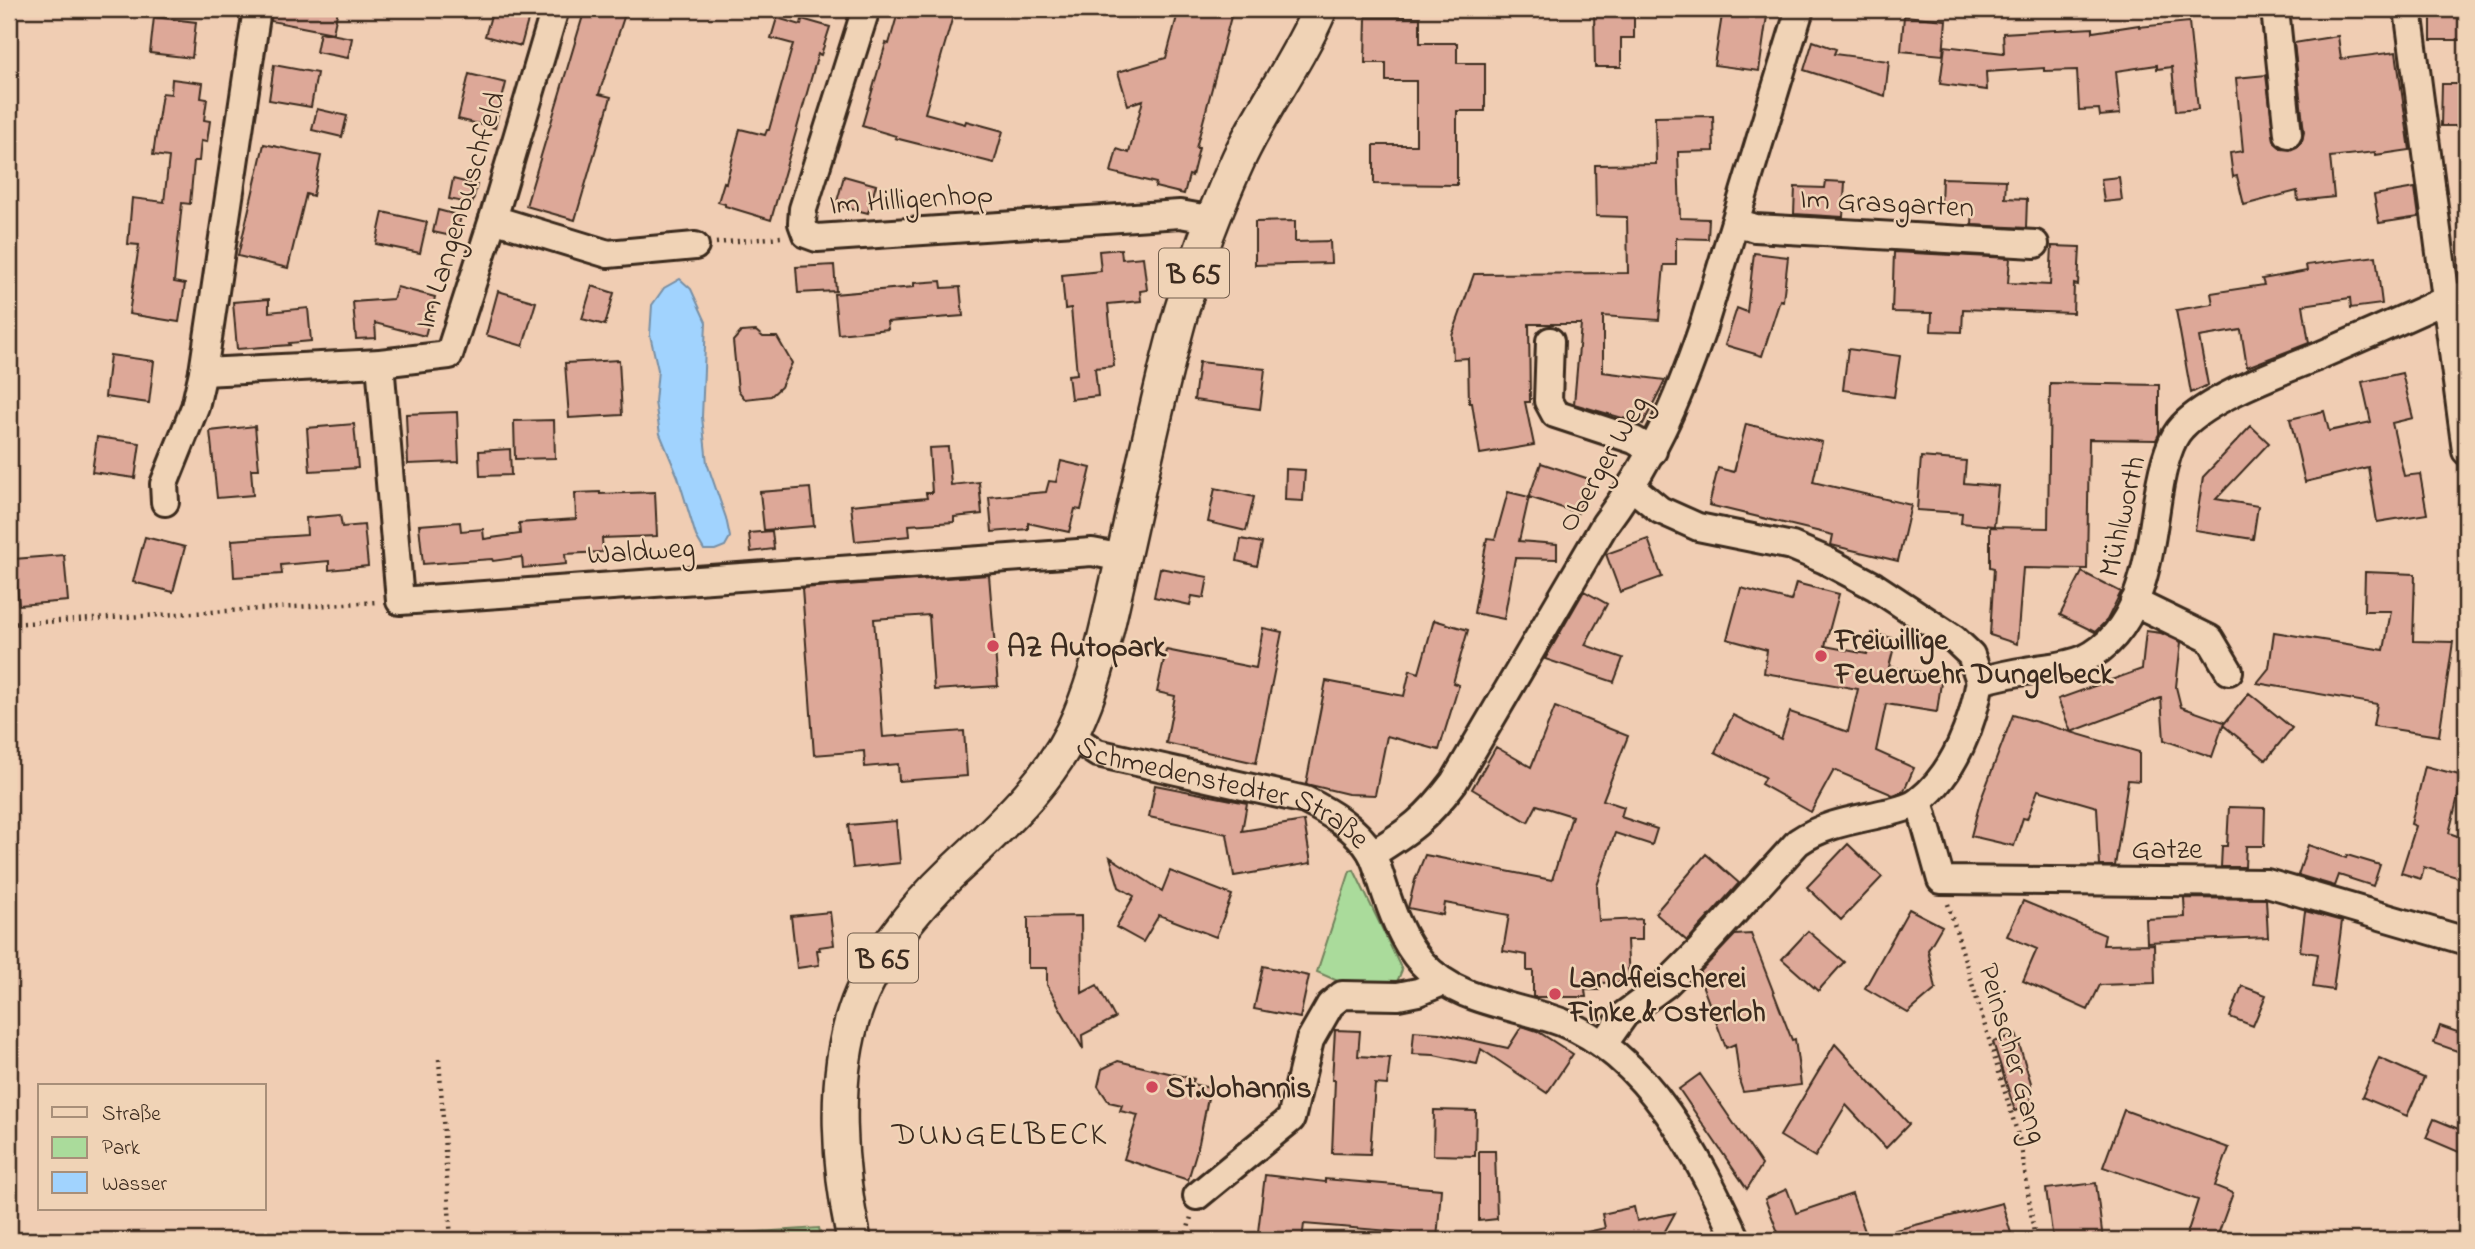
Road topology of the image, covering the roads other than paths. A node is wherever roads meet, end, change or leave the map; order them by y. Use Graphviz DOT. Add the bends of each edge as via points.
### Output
graph roads {
  1 [pos="257,9"];
  2 [pos="555,9"];
  3 [pos="866,9"];
  4 [pos="1320,9"];
  5 [pos="1800,9"];
  6 [pos="2275,9"];
  7 [pos="2407,9"];
  8 [pos="2288,134"];
  9 [pos="493,219"];
  10 [pos="1214,220"];
  11 [pos="1737,222"];
  12 [pos="2035,244"];
  13 [pos="695,246"];
  14 [pos="2456,298"];
  15 [pos="1550,341"];
  16 [pos="380,363"];
  17 [pos="203,372"];
  18 [pos="2466,450"];
  19 [pos="1653,451"];
  20 [pos="1632,487"];
  21 [pos="165,502"];
  22 [pos="1123,558"];
  23 [pos="2134,602"];
  24 [pos="2229,671"];
  25 [pos="1980,681"];
  26 [pos="1070,735"];
  27 [pos="1919,802"];
  28 [pos="1372,853"];
  29 [pos="2466,941"];
  30 [pos="1443,982"];
  31 [pos="1603,1045"];
  32 [pos="1198,1196"];
  33 [pos="854,1240"];
  34 [pos="1737,1240"];
  1 -- 17 [label="street"];
  2 -- 9 [label="street, Im Langenbuschfeld"];
  3 -- 10 [label="street, Im Hilligenhop" via="803,209 806,234 817,238 1180,214"];
  4 -- 10 [label="main road, Schmedenstedter Straße / B 65" via="1238,160"];
  5 -- 11 [label="street, Oberger Weg"];
  6 -- 8 [label="street"];
  7 -- 14 [label="street"];
  9 -- 13 [label="street" via="608,254"];
  9 -- 16 [label="street, Im Langenbuschfeld" via="449,355"];
  10 -- 22 [label="main road, Schmedenstedter Straße / B 65" via="1181,313"];
  11 -- 12 [label="street, Im Grasgarten" via="1755,228"];
  11 -- 19 [label="street, Oberger Weg" via="1686,376"];
  14 -- 18 [label="street"];
  14 -- 23 [label="street, Mühlworth" via="2258,382 2200,411 2180,428 2166,459 2142,585"];
  15 -- 19 [label="street" via="1548,401 1555,414 1634,440"];
  16 -- 17 [label="street, Im Langenbuschfeld"];
  16 -- 22 [label="street, Waldweg" via="400,601 1092,552"];
  17 -- 21 [label="street" via="195,408 164,484"];
  19 -- 20 [label="street, Oberger Weg"];
  20 -- 25 [label="street" via="1660,510 1698,527 1792,546 1874,586 1953,638 1971,655"];
  20 -- 28 [label="street, Oberger Weg" via="1605,524 1454,782 1413,828"];
  22 -- 26 [label="main road, Schmedenstedter Straße / B 65" via="1097,668"];
  23 -- 24 [label="street" via="2210,639"];
  23 -- 25 [label="street, Mühlworth" via="2118,631 2083,659"];
  25 -- 27 [label="street" via="1965,736 1944,776"];
  26 -- 28 [label="street, Schmedenstedter Straße" via="1097,753 1306,800 1332,814"];
  26 -- 33 [label="main road, B 65" via="1044,777 911,917 866,982 848,1035 841,1111"];
  27 -- 29 [label="street, Gatze" via="1941,880 2267,883"];
  27 -- 31 [label="street" via="1815,830 1798,842 1666,984 1625,1014"];
  28 -- 30 [label="street, Schmedenstedter Straße" via="1406,940"];
  30 -- 31 [label="street, Schmedenstedter Straße" via="1463,994 1561,1022"];
  30 -- 32 [label="street" via="1398,996 1342,995 1330,1005 1310,1040 1291,1119"];
  31 -- 34 [label="street, Schmedenstedter Straße" via="1635,1073 1671,1121 1714,1191"];
}
